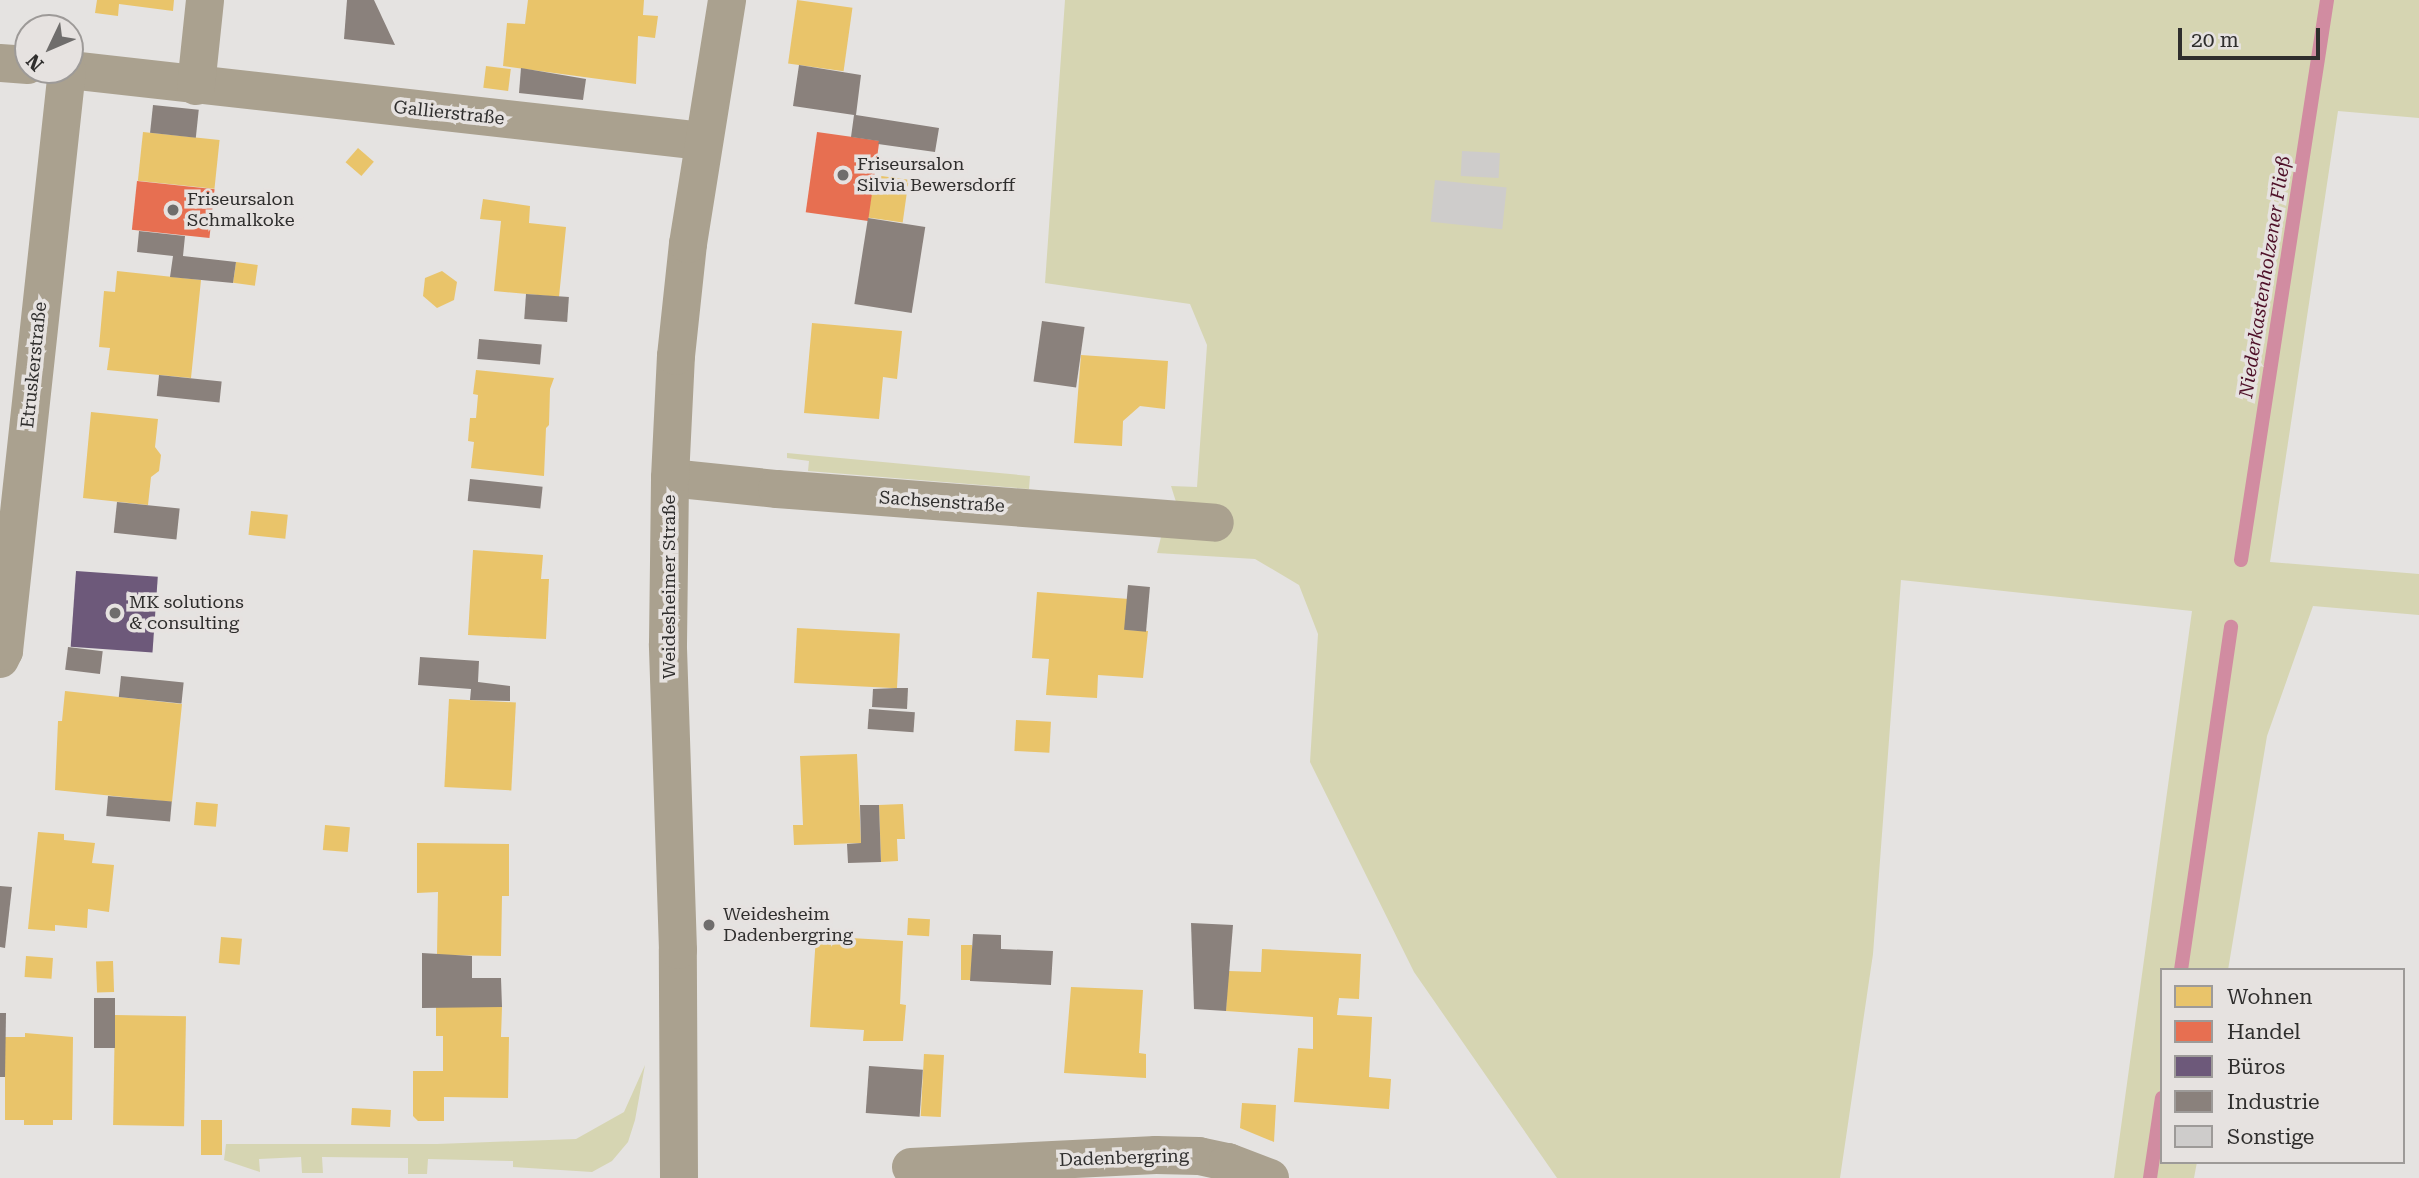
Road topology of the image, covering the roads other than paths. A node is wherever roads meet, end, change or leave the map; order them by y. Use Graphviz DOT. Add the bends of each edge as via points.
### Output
graph roads {
  1 [pos="205,0"];
  2 [pos="727,0"];
  3 [pos="84,72"];
  4 [pos="67,84"];
  5 [pos="196,86"];
  6 [pos="702,141"];
  7 [pos="670,478"];
  8 [pos="1215,523"];
  9 [pos="0,659"];
  10 [pos="911,1167"];
  11 [pos="1016,1170"];
  12 [pos="679,1178"];
  13 [pos="1270,1178"];
  1 -- 5 [label="street"];
  2 -- 6 [label="street, Weidesheimer Straße"];
  3 -- 5 [label="street, Gallierstraße"];
  4 -- 9 [label="street, Etruskerstraße"];
  5 -- 6 [label="street, Gallierstraße"];
  6 -- 7 [label="street, Weidesheimer Straße" via="677,356"];
  7 -- 8 [label="street, Sachsenstraße"];
  7 -- 12 [label="street, Weidesheimer Straße" via="668,644 678,950"];
  10 -- 11 [label="street, Dadenbergring"];
  11 -- 13 [label="street, Dadenbergring" via="1156,1155 1199,1156"];
}
